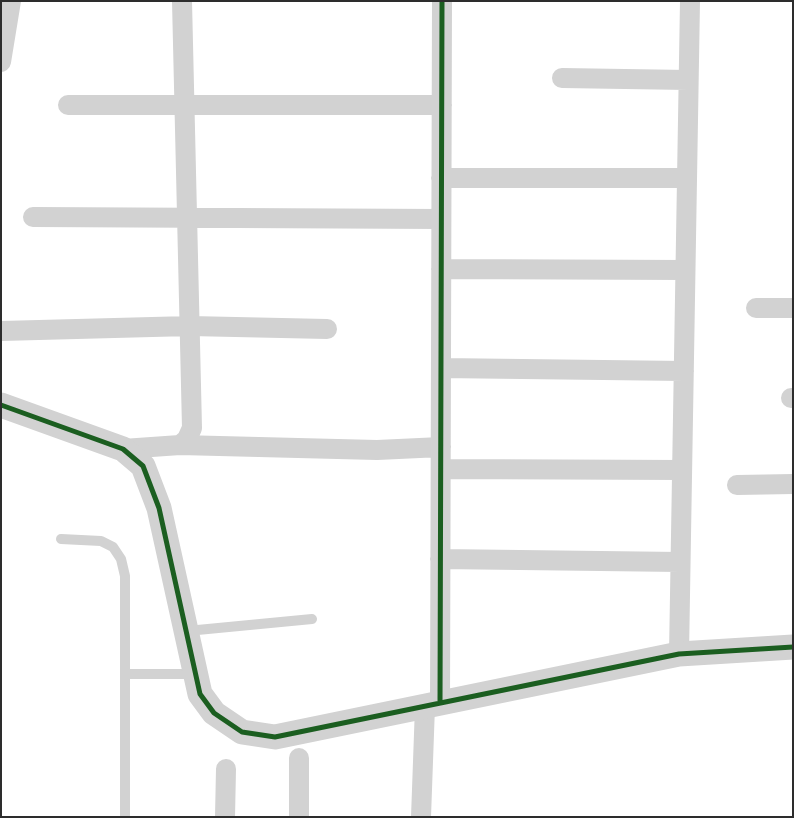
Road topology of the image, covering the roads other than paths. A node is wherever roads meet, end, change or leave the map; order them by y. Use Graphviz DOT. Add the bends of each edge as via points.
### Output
graph roads {
  1 [pos="182,1"];
  2 [pos="442,1"];
  3 [pos="690,1"];
  4 [pos="8,6"];
  5 [pos="1,62"];
  6 [pos="562,78"];
  7 [pos="688,80"];
  8 [pos="184,104"];
  9 [pos="68,105"];
  10 [pos="442,105"];
  11 [pos="442,178"];
  12 [pos="687,178"];
  13 [pos="33,217"];
  14 [pos="187,219"];
  15 [pos="441,219"];
  16 [pos="441,269"];
  17 [pos="686,270"];
  18 [pos="756,308"];
  19 [pos="793,308"];
  20 [pos="190,326"];
  21 [pos="327,329"];
  22 [pos="1,331"];
  23 [pos="441,368"];
  24 [pos="684,371"];
  25 [pos="1,405"];
  26 [pos="180,445"];
  27 [pos="441,448"];
  28 [pos="123,449"];
  29 [pos="441,469"];
  30 [pos="682,470"];
  31 [pos="793,484"];
  32 [pos="737,485"];
  33 [pos="61,539"];
  34 [pos="440,560"];
  35 [pos="680,562"];
  36 [pos="312,619"];
  37 [pos="186,631"];
  38 [pos="793,647"];
  39 [pos="679,654"];
  40 [pos="125,674"];
  41 [pos="196,674"];
  42 [pos="432,705"];
  43 [pos="298,758"];
  44 [pos="226,769"];
  45 [pos="125,817"];
  46 [pos="225,817"];
  47 [pos="299,817"];
  48 [pos="421,817"];
  1 -- 8 [label="street"];
  2 -- 10 [label="street"];
  3 -- 7 [label="street"];
  4 -- 5 [label="street"];
  6 -- 7 [label="street"];
  7 -- 12 [label="street"];
  8 -- 9 [label="street"];
  8 -- 10 [label="street"];
  8 -- 14 [label="street"];
  10 -- 11 [label="street"];
  11 -- 12 [label="street"];
  11 -- 15 [label="street"];
  12 -- 17 [label="street"];
  13 -- 14 [label="street"];
  14 -- 15 [label="street"];
  14 -- 20 [label="street"];
  15 -- 16 [label="street"];
  16 -- 17 [label="street"];
  16 -- 23 [label="street"];
  17 -- 24 [label="street"];
  18 -- 19 [label="street"];
  20 -- 21 [label="street"];
  20 -- 22 [label="street"];
  20 -- 26 [label="street" via="192,428"];
  23 -- 24 [label="street"];
  23 -- 27 [label="street"];
  24 -- 30 [label="street"];
  25 -- 28 [label="street"];
  26 -- 27 [label="street" via="377,450"];
  26 -- 28 [label="street"];
  27 -- 29 [label="street"];
  28 -- 37 [label="street" via="143,466 159,508"];
  29 -- 30 [label="street"];
  29 -- 34 [label="street"];
  30 -- 35 [label="street"];
  31 -- 32 [label="street"];
  33 -- 40 [label="lane" via="101,541 113,548 121,559 125,576"];
  34 -- 35 [label="street"];
  34 -- 42 [label="street"];
  35 -- 39 [label="street"];
  36 -- 37 [label="lane"];
  37 -- 41 [label="street"];
  38 -- 39 [label="street"];
  39 -- 42 [label="street"];
  40 -- 41 [label="lane"];
  40 -- 45 [label="lane"];
  41 -- 42 [label="street" via="200,694 214,714 242,732 267,736"];
  42 -- 48 [label="street"];
  43 -- 47 [label="street"];
  44 -- 46 [label="street"];
}
